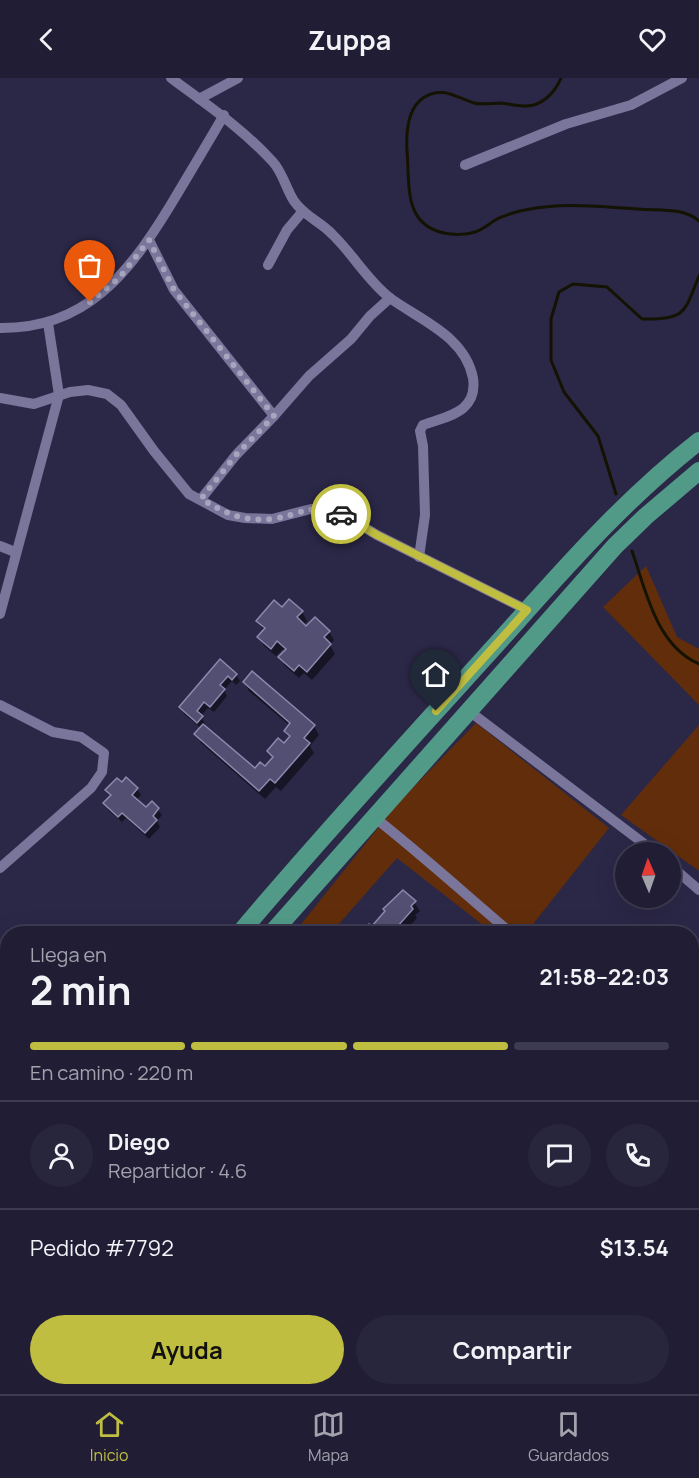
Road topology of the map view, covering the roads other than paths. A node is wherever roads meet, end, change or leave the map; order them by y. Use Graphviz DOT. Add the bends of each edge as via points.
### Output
graph roads {
  1 [pos="171,78"];
  2 [pos="238,78"];
  3 [pos="682,78"];
  4 [pos="199,99"];
  5 [pos="224,115"];
  6 [pos="465,165"];
  7 [pos="303,211"];
  8 [pos="149,240"];
  9 [pos="268,265"];
  10 [pos="390,298"];
  11 [pos="48,323"];
  12 [pos="0,328"];
  13 [pos="59,395"];
  14 [pos="0,398"];
  15 [pos="274,416"];
  16 [pos="699,441"];
  17 [pos="699,471"];
  18 [pos="201,499"];
  19 [pos="0,546"];
  20 [pos="15,552"];
  21 [pos="419,557"];
  22 [pos="527,610"];
  23 [pos="0,614"];
  24 [pos="0,705"];
  25 [pos="469,711"];
  26 [pos="374,817"];
  27 [pos="642,842"];
  28 [pos="0,868"];
  29 [pos="681,874"];
  30 [pos="699,890"];
  31 [pos="246,926"];
  32 [pos="278,926"];
  33 [pos="503,926"];
  1 -- 4 [label="street"];
  2 -- 4 [label="street"];
  3 -- 6 [label="street" via="631,105 566,124"];
  4 -- 5 [label="street"];
  5 -- 7 [label="street" via="274,163"];
  5 -- 8 [label="street"];
  7 -- 9 [label="street" via="278,243"];
  7 -- 10 [label="street" via="332,233"];
  8 -- 11 [label="street" via="120,277 90,302"];
  8 -- 15 [label="street" via="174,290"];
  10 -- 15 [label="street" via="309,376"];
  10 -- 21 [label="street" via="451,340 465,357 473,380 472,397 463,410 423,425 420,431 425,515"];
  11 -- 12 [label="street"];
  11 -- 13 [label="street"];
  13 -- 14 [label="street" via="34,404"];
  13 -- 18 [label="street" via="88,390 106,394 121,405 189,494"];
  13 -- 20 [label="street"];
  15 -- 18 [label="street"];
  16 -- 22 [label="highway" via="632,497"];
  17 -- 25 [label="highway" via="615,546"];
  18 -- 21 [label="street" via="228,515 245,518 272,519 327,509"];
  19 -- 20 [label="street"];
  20 -- 23 [label="street"];
  21 -- 22 [label="street"];
  22 -- 31 [label="highway"];
  24 -- 28 [label="street" via="53,732 81,737 104,753 102,772 91,788"];
  25 -- 26 [label="highway"];
  25 -- 27 [label="street"];
  26 -- 32 [label="highway"];
  26 -- 33 [label="street"];
  29 -- 30 [label="street"];
}
